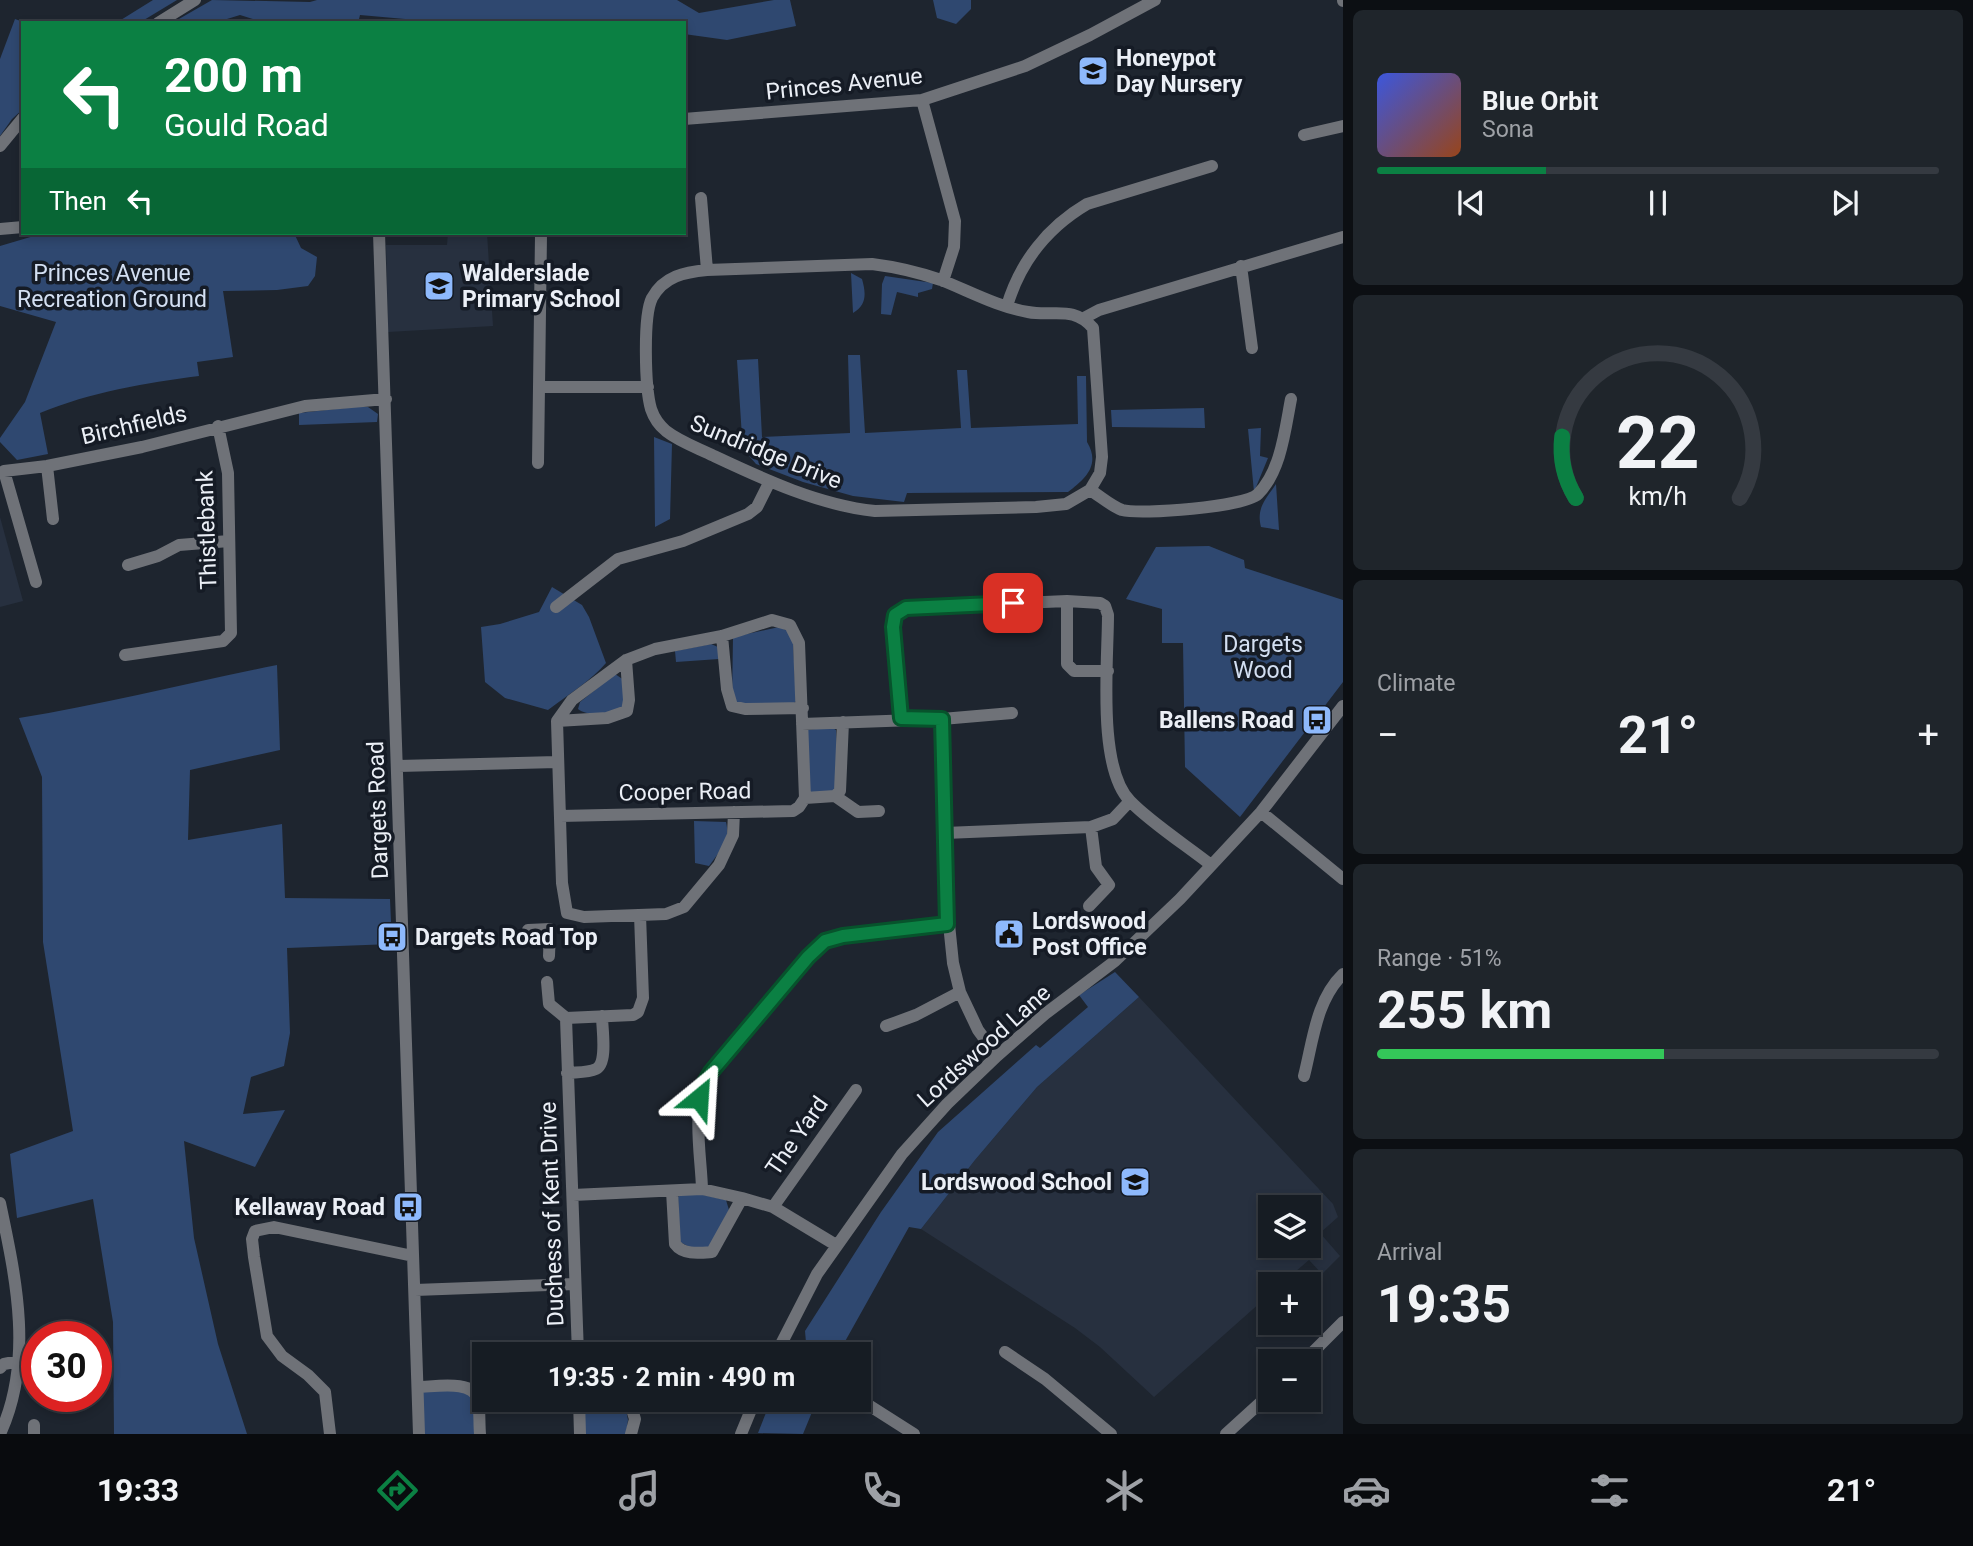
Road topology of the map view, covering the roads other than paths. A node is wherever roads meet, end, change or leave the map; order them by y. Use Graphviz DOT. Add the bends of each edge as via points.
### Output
graph roads {
  1 [pos="195,0"];
  2 [pos="1155,0"];
  3 [pos="161,21"];
  4 [pos="922,100"];
  5 [pos="686,119"];
  6 [pos="21,120"];
  7 [pos="1343,126"];
  8 [pos="1304,135"];
  9 [pos="0,146"];
  10 [pos="1212,166"];
  11 [pos="701,198"];
  12 [pos="21,228"];
  13 [pos="0,229"];
  14 [pos="379,235"];
  15 [pos="541,235"];
  16 [pos="1343,237"];
  17 [pos="1241,266"];
  18 [pos="707,270"];
  19 [pos="943,281"];
  20 [pos="1007,306"];
  21 [pos="1084,318"];
  22 [pos="1252,348"];
  23 [pos="540,387"];
  24 [pos="648,387"];
  25 [pos="386,399"];
  26 [pos="1291,399"];
  27 [pos="218,426"];
  28 [pos="538,463"];
  29 [pos="47,466"];
  30 [pos="770,481"];
  31 [pos="1090,490"];
  32 [pos="53,519"];
  33 [pos="229,541"];
  34 [pos="128,565"];
  35 [pos="36,582"];
  36 [pos="1067,601"];
  37 [pos="556,607"];
  38 [pos="722,636"];
  39 [pos="125,655"];
  40 [pos="626,660"];
  41 [pos="1108,671"];
  42 [pos="1343,706"];
  43 [pos="803,708"];
  44 [pos="1013,713"];
  45 [pos="901,718"];
  46 [pos="942,719"];
  47 [pos="557,721"];
  48 [pos="843,722"];
  49 [pos="802,724"];
  50 [pos="557,762"];
  51 [pos="398,766"];
  52 [pos="835,796"];
  53 [pos="805,798"];
  54 [pos="1130,801"];
  55 [pos="879,811"];
  56 [pos="734,812"];
  57 [pos="1261,812"];
  58 [pos="560,816"];
  59 [pos="1091,827"];
  60 [pos="945,833"];
  61 [pos="1211,864"];
  62 [pos="1343,879"];
  63 [pos="1089,906"];
  64 [pos="567,913"];
  65 [pos="640,915"];
  66 [pos="947,924"];
  67 [pos="550,929"];
  68 [pos="528,930"];
  69 [pos="549,956"];
  70 [pos="1343,974"];
  71 [pos="547,982"];
  72 [pos="960,992"];
  73 [pos="602,1016"];
  74 [pos="566,1018"];
  75 [pos="886,1026"];
  76 [pos="997,1056"];
  77 [pos="568,1073"];
  78 [pos="1304,1076"];
  79 [pos="856,1090"];
  80 [pos="702,1189"];
  81 [pos="672,1191"];
  82 [pos="573,1195"];
  83 [pos="742,1198"];
  84 [pos="0,1203"];
  85 [pos="773,1208"];
  86 [pos="836,1245"];
  87 [pos="413,1256"];
  88 [pos="575,1284"];
  89 [pos="415,1290"];
  90 [pos="1343,1322"];
  91 [pos="577,1342"];
  92 [pos="785,1342"];
  93 [pos="1316,1349"];
  94 [pos="1005,1352"];
  95 [pos="19,1361"];
  96 [pos="0,1368"];
  97 [pos="418,1387"];
  98 [pos="1258,1405"];
  99 [pos="871,1407"];
  100 [pos="579,1412"];
  101 [pos="633,1412"];
  102 [pos="750,1412"];
  103 [pos="0,1434"];
  104 [pos="330,1434"];
  105 [pos="419,1434"];
  106 [pos="480,1434"];
  107 [pos="580,1434"];
  108 [pos="631,1434"];
  109 [pos="741,1434"];
  110 [pos="914,1434"];
  111 [pos="1111,1434"];
  112 [pos="1226,1434"];
  1 -- 3 [label="street"];
  2 -- 4 [label="street, Princes Avenue" via="1025,66"];
  4 -- 5 [label="street, Princes Avenue"];
  4 -- 19 [label="street" via="955,220 954,247"];
  6 -- 9 [label="street"];
  7 -- 8 [label="street"];
  10 -- 20 [label="street" via="1071,213 1049,232 1020,271"];
  11 -- 18 [label="street"];
  12 -- 13 [label="street"];
  14 -- 25 [label="street, Dargets Road"];
  15 -- 23 [label="street"];
  16 -- 17 [label="street"];
  17 -- 21 [label="street"];
  17 -- 22 [label="street"];
  18 -- 19 [label="street, Sundridge Drive" via="872,264"];
  18 -- 24 [label="street, Sundridge Drive" via="682,273 664,282 653,296 648,310"];
  19 -- 20 [label="street, Sundridge Drive"];
  20 -- 21 [label="street, Sundridge Drive"];
  21 -- 31 [label="street" via="1093,328 1102,457"];
  23 -- 24 [label="street"];
  23 -- 28 [label="street"];
  24 -- 30 [label="street, Sundridge Drive" via="651,409 664,430"];
  25 -- 27 [label="street, Birchfields" via="305,406"];
  25 -- 51 [label="street, Dargets Road"];
  26 -- 31 [label="street" via="1271,477 1256,497 1238,503 1139,513 1118,509"];
  27 -- 29 [label="street, Birchfields"];
  27 -- 33 [label="street, Thistlebank" via="228,474"];
  29 -- 32 [label="street"];
  29 -- 35 [label="street, Birchfields" via="4,471"];
  30 -- 31 [label="street, Sundridge Drive" via="826,502 876,512 1066,504"];
  30 -- 37 [label="street" via="758,507 748,514 683,541 618,559"];
  33 -- 34 [label="street" via="179,545"];
  33 -- 39 [label="street, Thistlebank" via="231,633 223,641"];
  36 -- 41 [label="street" via="1105,606"];
  36 -- 41 [label="street" via="1067,664 1074,671"];
  36 -- 45 [label="street" via="906,608 895,615"];
  38 -- 40 [label="street" via="655,649"];
  38 -- 43 [label="street" via="732,706"];
  38 -- 43 [label="street" via="772,620 790,625 799,643"];
  40 -- 47 [label="street" via="572,700"];
  40 -- 47 [label="street" via="627,711 607,718"];
  41 -- 54 [label="street" via="1112,766"];
  42 -- 57 [label="street, Lordswood Lane"];
  43 -- 49 [label="street"];
  44 -- 46 [label="street"];
  45 -- 46 [label="street"];
  45 -- 48 [label="street"];
  46 -- 60 [label="street"];
  47 -- 50 [label="street"];
  48 -- 49 [label="street"];
  48 -- 52 [label="street" via="841,786"];
  49 -- 53 [label="street"];
  50 -- 51 [label="street"];
  50 -- 58 [label="street"];
  51 -- 87 [label="street, Dargets Road"];
  52 -- 53 [label="street, Cooper Road"];
  52 -- 55 [label="street" via="858,812"];
  53 -- 56 [label="street, Cooper Road" via="793,811"];
  54 -- 59 [label="street" via="1113,819"];
  54 -- 61 [label="street"];
  56 -- 58 [label="street, Cooper Road"];
  56 -- 65 [label="street" via="733,835 719,865 684,907 666,914"];
  57 -- 61 [label="street, Lordswood Lane"];
  57 -- 62 [label="street"];
  58 -- 64 [label="street"];
  59 -- 60 [label="street"];
  59 -- 63 [label="street" via="1096,867 1114,881"];
  60 -- 66 [label="street"];
  61 -- 76 [label="street, Lordswood Lane" via="1115,961"];
  64 -- 65 [label="street" via="584,917"];
  64 -- 67 [label="street"];
  65 -- 73 [label="street" via="642,1007 634,1015"];
  66 -- 72 [label="street"];
  66 -- 80 [label="street" via="843,936 825,941 808,957 701,1089"];
  67 -- 68 [label="street"];
  67 -- 69 [label="street"];
  70 -- 78 [label="street" via="1324,1001"];
  71 -- 74 [label="street" via="549,1004"];
  72 -- 75 [label="street"];
  72 -- 76 [label="street"];
  73 -- 74 [label="street"];
  73 -- 77 [label="street, Duchess of Kent Drive" via="603,1061 599,1068"];
  74 -- 77 [label="street, Duchess of Kent Drive"];
  76 -- 86 [label="street, Lordswood Lane" via="902,1154"];
  77 -- 82 [label="street, Duchess of Kent Drive"];
  79 -- 85 [label="street, The Yard"];
  80 -- 81 [label="street"];
  80 -- 83 [label="street"];
  81 -- 82 [label="street"];
  81 -- 83 [label="street" via="675,1244 692,1253 712,1252"];
  82 -- 88 [label="street, Duchess of Kent Drive"];
  83 -- 85 [label="street"];
  84 -- 95 [label="street" via="18,1300"];
  85 -- 86 [label="street"];
  86 -- 92 [label="street, Lordswood Lane" via="800,1305"];
  87 -- 89 [label="street, Dargets Road"];
  87 -- 104 [label="street" via="274,1227 255,1231 254,1257 267,1336 282,1356 325,1392"];
  88 -- 89 [label="street"];
  88 -- 91 [label="street, Duchess of Kent Drive"];
  89 -- 97 [label="street, Dargets Road"];
  90 -- 93 [label="street"];
  94 -- 111 [label="street"];
  95 -- 96 [label="street"];
  95 -- 103 [label="street"];
  97 -- 105 [label="street, Dargets Road"];
  97 -- 106 [label="street" via="470,1388 478,1398"];
  98 -- 112 [label="street"];
  99 -- 110 [label="street"];
  100 -- 107 [label="street"];
  101 -- 108 [label="street"];
  102 -- 109 [label="street"];
}
